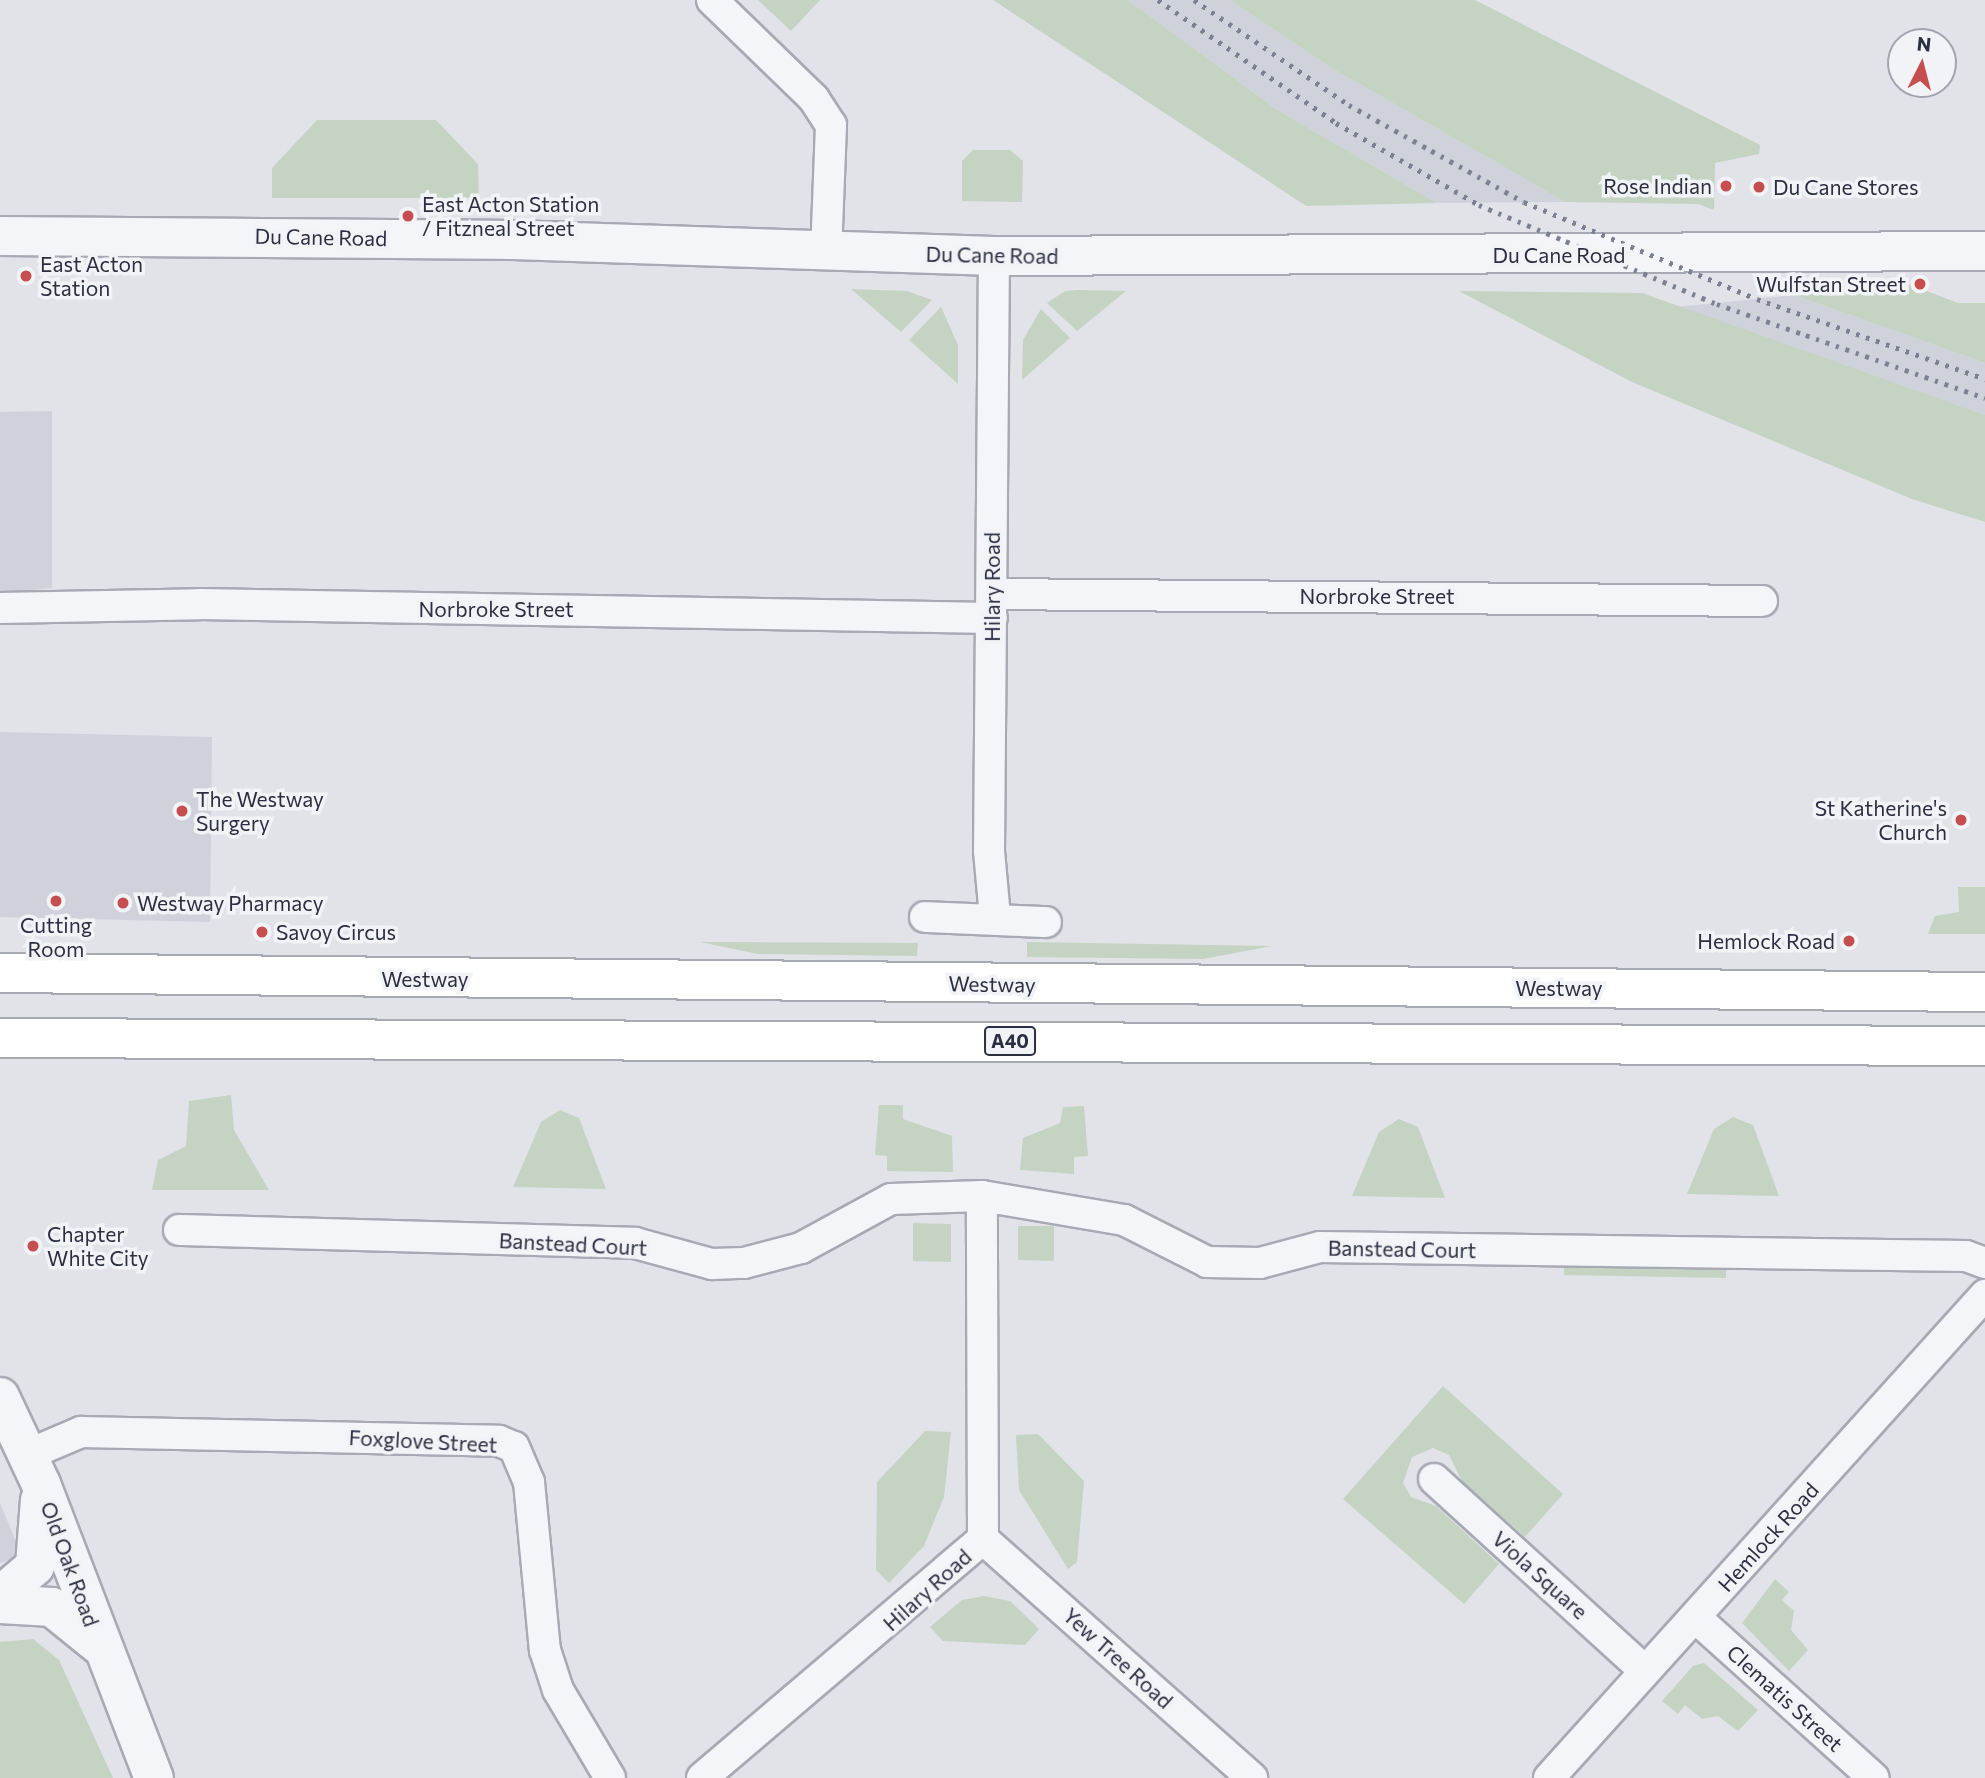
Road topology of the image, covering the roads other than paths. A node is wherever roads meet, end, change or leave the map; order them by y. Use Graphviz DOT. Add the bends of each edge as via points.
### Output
graph roads {
  1 [pos="712,0"];
  2 [pos="0,236"];
  3 [pos="1985,251"];
  4 [pos="826,253"];
  5 [pos="994,256"];
  6 [pos="1762,601"];
  7 [pos="992,606"];
  8 [pos="0,608"];
  9 [pos="925,917"];
  10 [pos="995,917"];
  11 [pos="1046,922"];
  12 [pos="0,973"];
  13 [pos="1985,992"];
  14 [pos="11,1039"];
  15 [pos="1985,1046"];
  16 [pos="982,1196"];
  17 [pos="179,1230"];
  18 [pos="1985,1263"];
  19 [pos="1985,1295"];
  20 [pos="0,1397"];
  21 [pos="34,1470"];
  22 [pos="1434,1479"];
  23 [pos="983,1539"];
  24 [pos="0,1596"];
  25 [pos="0,1604"];
  26 [pos="1696,1618"];
  27 [pos="99,1645"];
  28 [pos="1645,1671"];
  29 [pos="154,1778"];
  30 [pos="610,1778"];
  31 [pos="702,1778"];
  32 [pos="1252,1778"];
  33 [pos="1549,1778"];
  34 [pos="1874,1778"];
  1 -- 4 [label="street" via="814,99 831,125"];
  2 -- 4 [label="street, Du Cane Road" via="500,240"];
  3 -- 5 [label="street, Du Cane Road"];
  4 -- 5 [label="street, Du Cane Road"];
  5 -- 7 [label="street, Hilary Road"];
  6 -- 7 [label="street, Norbroke Street"];
  7 -- 8 [label="street, Norbroke Street" via="200,604"];
  7 -- 10 [label="street, Hilary Road" via="989,851"];
  9 -- 10 [label="street"];
  10 -- 11 [label="street"];
  12 -- 13 [label="highway, Westway"];
  14 -- 15 [label="highway, A40"];
  16 -- 17 [label="street, Banstead Court" via="891,1199 801,1248 744,1263 712,1264 635,1243"];
  16 -- 18 [label="street, Banstead Court" via="1124,1220 1207,1262 1260,1263 1320,1247 1966,1256"];
  16 -- 23 [label="street, Hilary Road"];
  19 -- 26 [label="street, Hemlock Road"];
  20 -- 21 [label="street, Old Oak Road"];
  21 -- 24 [label="street, Old Oak Road" via="35,1566"];
  21 -- 27 [label="street, Old Oak Road"];
  21 -- 30 [label="street, Foxglove Street" via="81,1432 499,1441 514,1447 529,1482 545,1650 558,1690"];
  22 -- 28 [label="street, Viola Square"];
  23 -- 31 [label="street, Hilary Road"];
  23 -- 32 [label="street, Yew Tree Road"];
  25 -- 27 [label="street, Old Oak Road" via="52,1607"];
  26 -- 28 [label="street, Hemlock Road"];
  26 -- 34 [label="street, Clematis Street"];
  27 -- 29 [label="street, Old Oak Road"];
  28 -- 33 [label="street, Hemlock Road"];
}
